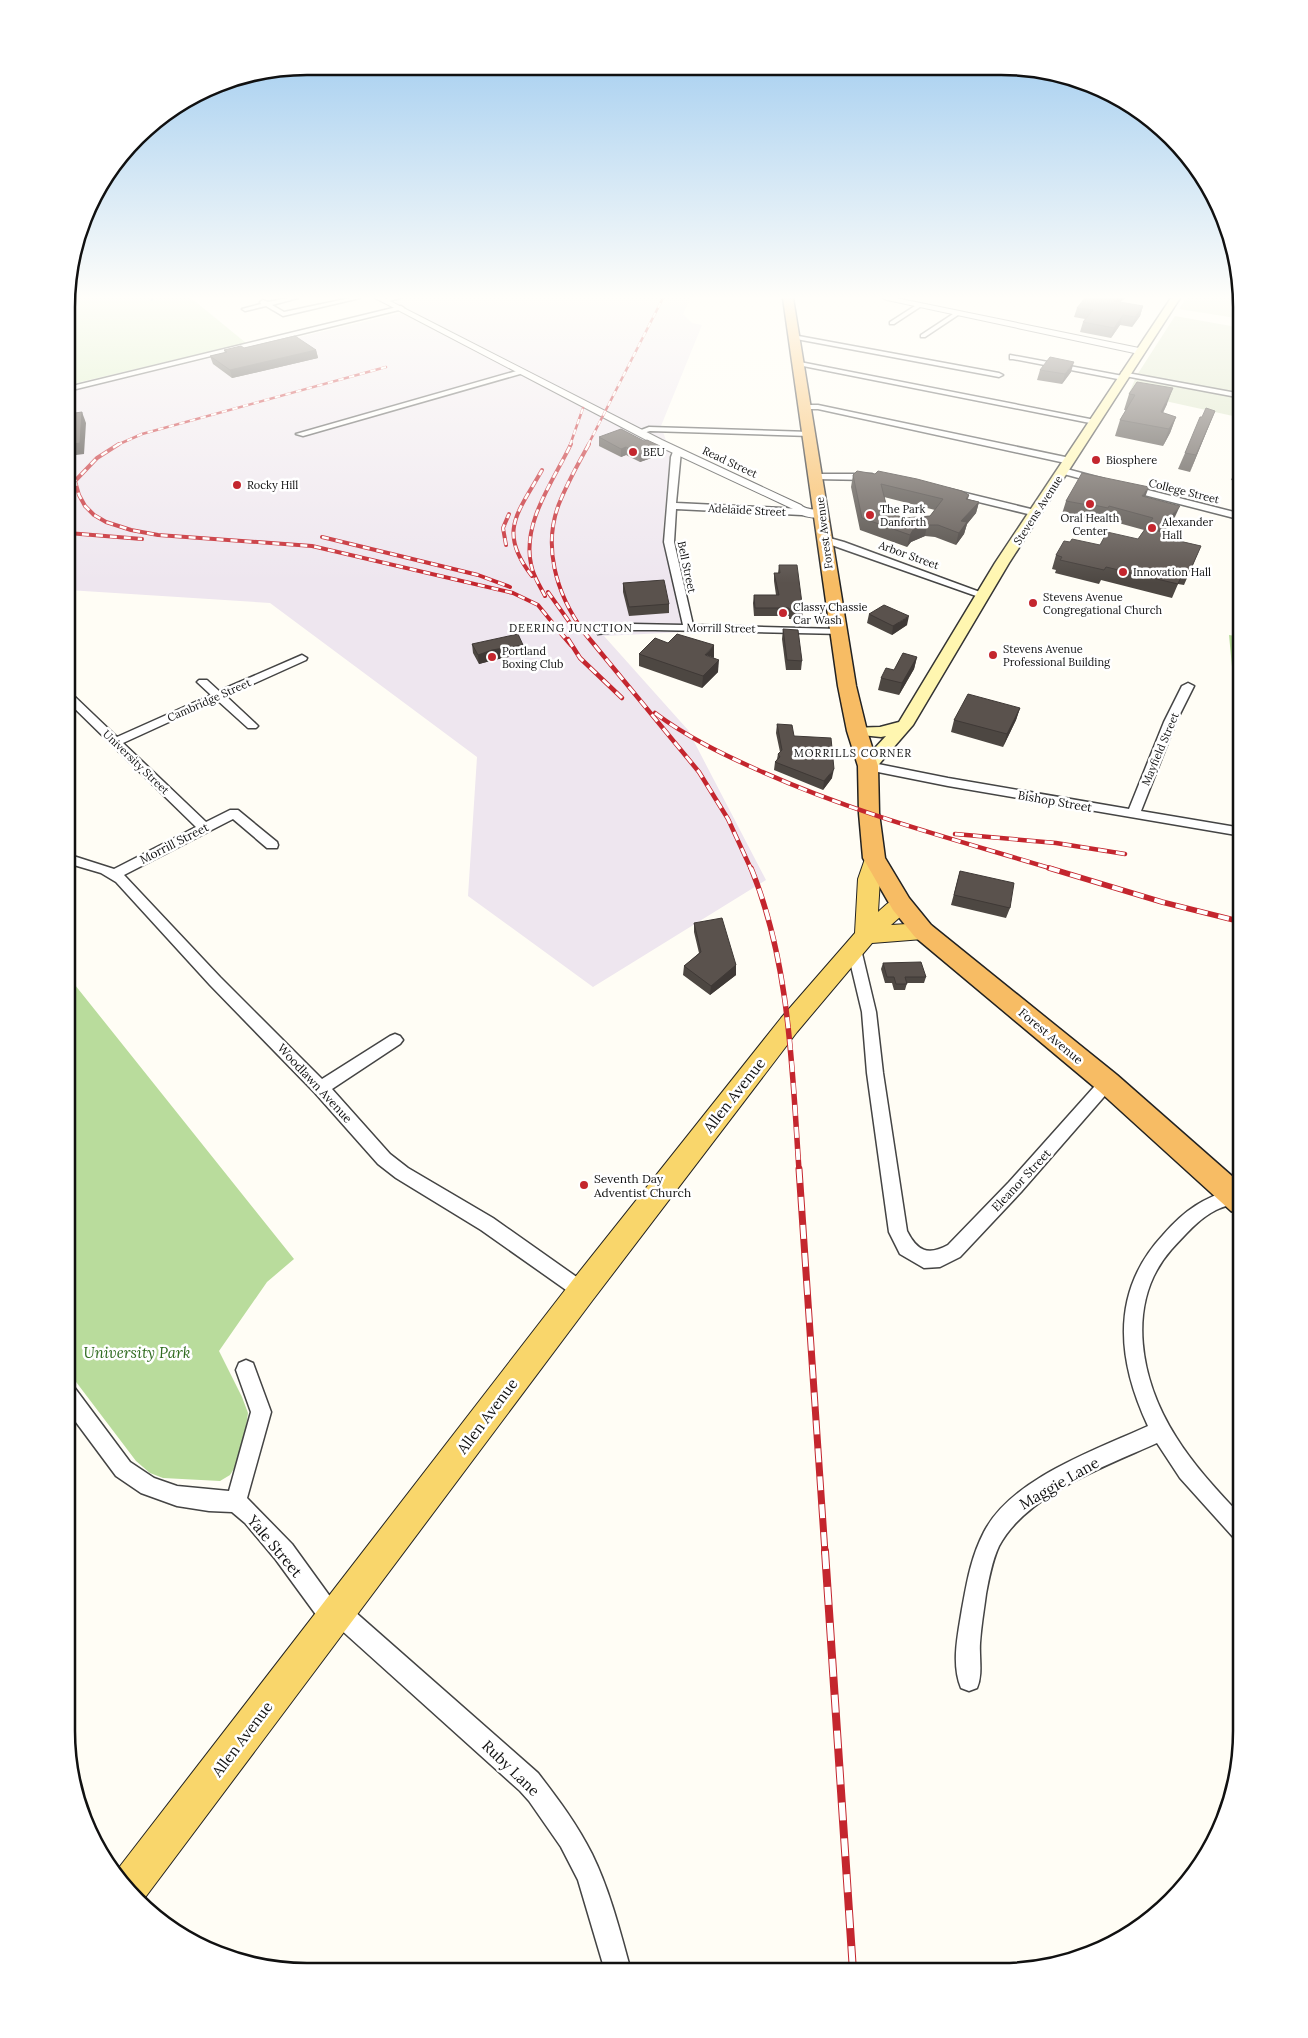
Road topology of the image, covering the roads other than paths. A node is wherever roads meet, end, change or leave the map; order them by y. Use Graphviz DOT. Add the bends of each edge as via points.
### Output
graph roads {
  1 [pos="447,393"];
  2 [pos="564,393"];
  3 [pos="804,393"];
  4 [pos="952,393"];
  5 [pos="1113,393"];
  6 [pos="806,407"];
  7 [pos="1095,422"];
  8 [pos="640,432"];
  9 [pos="300,434"];
  10 [pos="810,434"];
  11 [pos="677,451"];
  12 [pos="1067,466"];
  13 [pos="816,477"];
  14 [pos="882,478"];
  15 [pos="938,490"];
  16 [pos="673,506"];
  17 [pos="802,512"];
  18 [pos="1036,512"];
  19 [pos="821,514"];
  20 [pos="1233,515"];
  21 [pos="826,540"];
  22 [pos="983,595"];
  23 [pos="689,628"];
  24 [pos="602,632"];
  25 [pos="839,632"];
  26 [pos="302,658"];
  27 [pos="203,682"];
  28 [pos="1188,686"];
  29 [pos="218,695"];
  30 [pos="75,703"];
  31 [pos="906,725"];
  32 [pos="252,726"];
  33 [pos="857,731"];
  34 [pos="115,742"];
  35 [pos="868,766"];
  36 [pos="1133,814"];
  37 [pos="204,827"];
  38 [pos="1233,831"];
  39 [pos="272,845"];
  40 [pos="874,858"];
  41 [pos="75,860"];
  42 [pos="115,874"];
  43 [pos="901,904"];
  44 [pos="922,931"];
  45 [pos="860,942"];
  46 [pos="395,1040"];
  47 [pos="1108,1083"];
  48 [pos="321,1088"];
  49 [pos="1233,1192"];
  50 [pos="1233,1199"];
  51 [pos="582,1291"];
  52 [pos="246,1370"];
  53 [pos="75,1405"];
  54 [pos="1161,1431"];
  55 [pos="236,1502"];
  56 [pos="1233,1522"];
  57 [pos="335,1615"];
  58 [pos="969,1680"];
  59 [pos="131,1883"];
  60 [pos="616,1963"];
  1 -- 9 [label="street"];
  2 -- 8 [label="street, Read Street"];
  3 -- 6 [label="highway, Forest Avenue"];
  4 -- 7 [label="street"];
  5 -- 7 [label="main road, Stevens Avenue"];
  6 -- 10 [label="highway, Forest Avenue"];
  6 -- 12 [label="street, College Street" via="818,407"];
  7 -- 12 [label="main road, Stevens Avenue"];
  8 -- 10 [label="street" via="649,429"];
  8 -- 11 [label="street, Read Street"];
  10 -- 13 [label="highway, Forest Avenue"];
  11 -- 16 [label="street, Bell Street"];
  11 -- 17 [label="street, Read Street"];
  12 -- 18 [label="main road, Stevens Avenue"];
  12 -- 20 [label="street, College Street" via="1112,484"];
  13 -- 14 [label="street"];
  13 -- 19 [label="highway, Forest Avenue"];
  15 -- 18 [label="street"];
  16 -- 17 [label="street, Adelaide Street"];
  16 -- 23 [label="street, Bell Street" via="670,542"];
  17 -- 19 [label="street, Adelaide Street"];
  18 -- 22 [label="main road, Stevens Avenue"];
  19 -- 21 [label="highway, Forest Avenue"];
  21 -- 22 [label="street, Arbor Street"];
  21 -- 25 [label="highway, Forest Avenue"];
  22 -- 31 [label="main road, Stevens Avenue"];
  23 -- 24 [label="street, Morrill Street" via="632,627"];
  23 -- 25 [label="street, Morrill Street"];
  25 -- 33 [label="highway, Forest Avenue"];
  26 -- 29 [label="street, Cambridge Street"];
  27 -- 29 [label="street"];
  28 -- 36 [label="street, Mayfield Street"];
  29 -- 32 [label="street"];
  29 -- 34 [label="street, Cambridge Street"];
  30 -- 34 [label="street, University Street"];
  31 -- 33 [label="main road" via="881,732"];
  31 -- 35 [label="main road, Stevens Avenue"];
  33 -- 35 [label="highway, Forest Avenue"];
  34 -- 37 [label="street, University Street"];
  35 -- 36 [label="street, Bishop Street"];
  35 -- 40 [label="highway, Forest Avenue"];
  36 -- 38 [label="street, Bishop Street"];
  37 -- 39 [label="street, Morrill Street" via="234,813"];
  37 -- 42 [label="street, Morrill Street"];
  40 -- 43 [label="highway, Forest Avenue"];
  40 -- 45 [label="main road"];
  41 -- 42 [label="street, Woodlawn Avenue"];
  42 -- 48 [label="street, Woodlawn Avenue"];
  43 -- 44 [label="highway, Forest Avenue"];
  43 -- 45 [label="main road, Allen Avenue"];
  44 -- 45 [label="main road"];
  44 -- 47 [label="highway, Forest Avenue"];
  45 -- 47 [label="street, Eleanor Street" via="898,1232 906,1248 924,1260 940,1259 954,1251"];
  45 -- 51 [label="main road, Allen Avenue" via="789,1025"];
  46 -- 48 [label="street"];
  47 -- 49 [label="highway, Forest Avenue"];
  48 -- 51 [label="street, Woodlawn Avenue" via="384,1159 402,1174 487,1224"];
  50 -- 54 [label="street" via="1207,1206 1168,1238 1150,1262 1137,1291 1132,1326 1137,1370"];
  51 -- 57 [label="main road, Allen Avenue"];
  52 -- 55 [label="street" via="261,1412"];
  53 -- 55 [label="street" via="123,1469 148,1486 209,1502"];
  54 -- 56 [label="street" via="1176,1455"];
  54 -- 58 [label="street, Maggie Lane" via="1072,1473 1018,1505 1006,1517 986,1549 979,1570 966,1655"];
  55 -- 57 [label="street, Yale Street" via="264,1528"];
  57 -- 59 [label="main road, Allen Avenue"];
  57 -- 60 [label="street, Ruby Lane" via="529,1782 552,1809 589,1875"];
}
